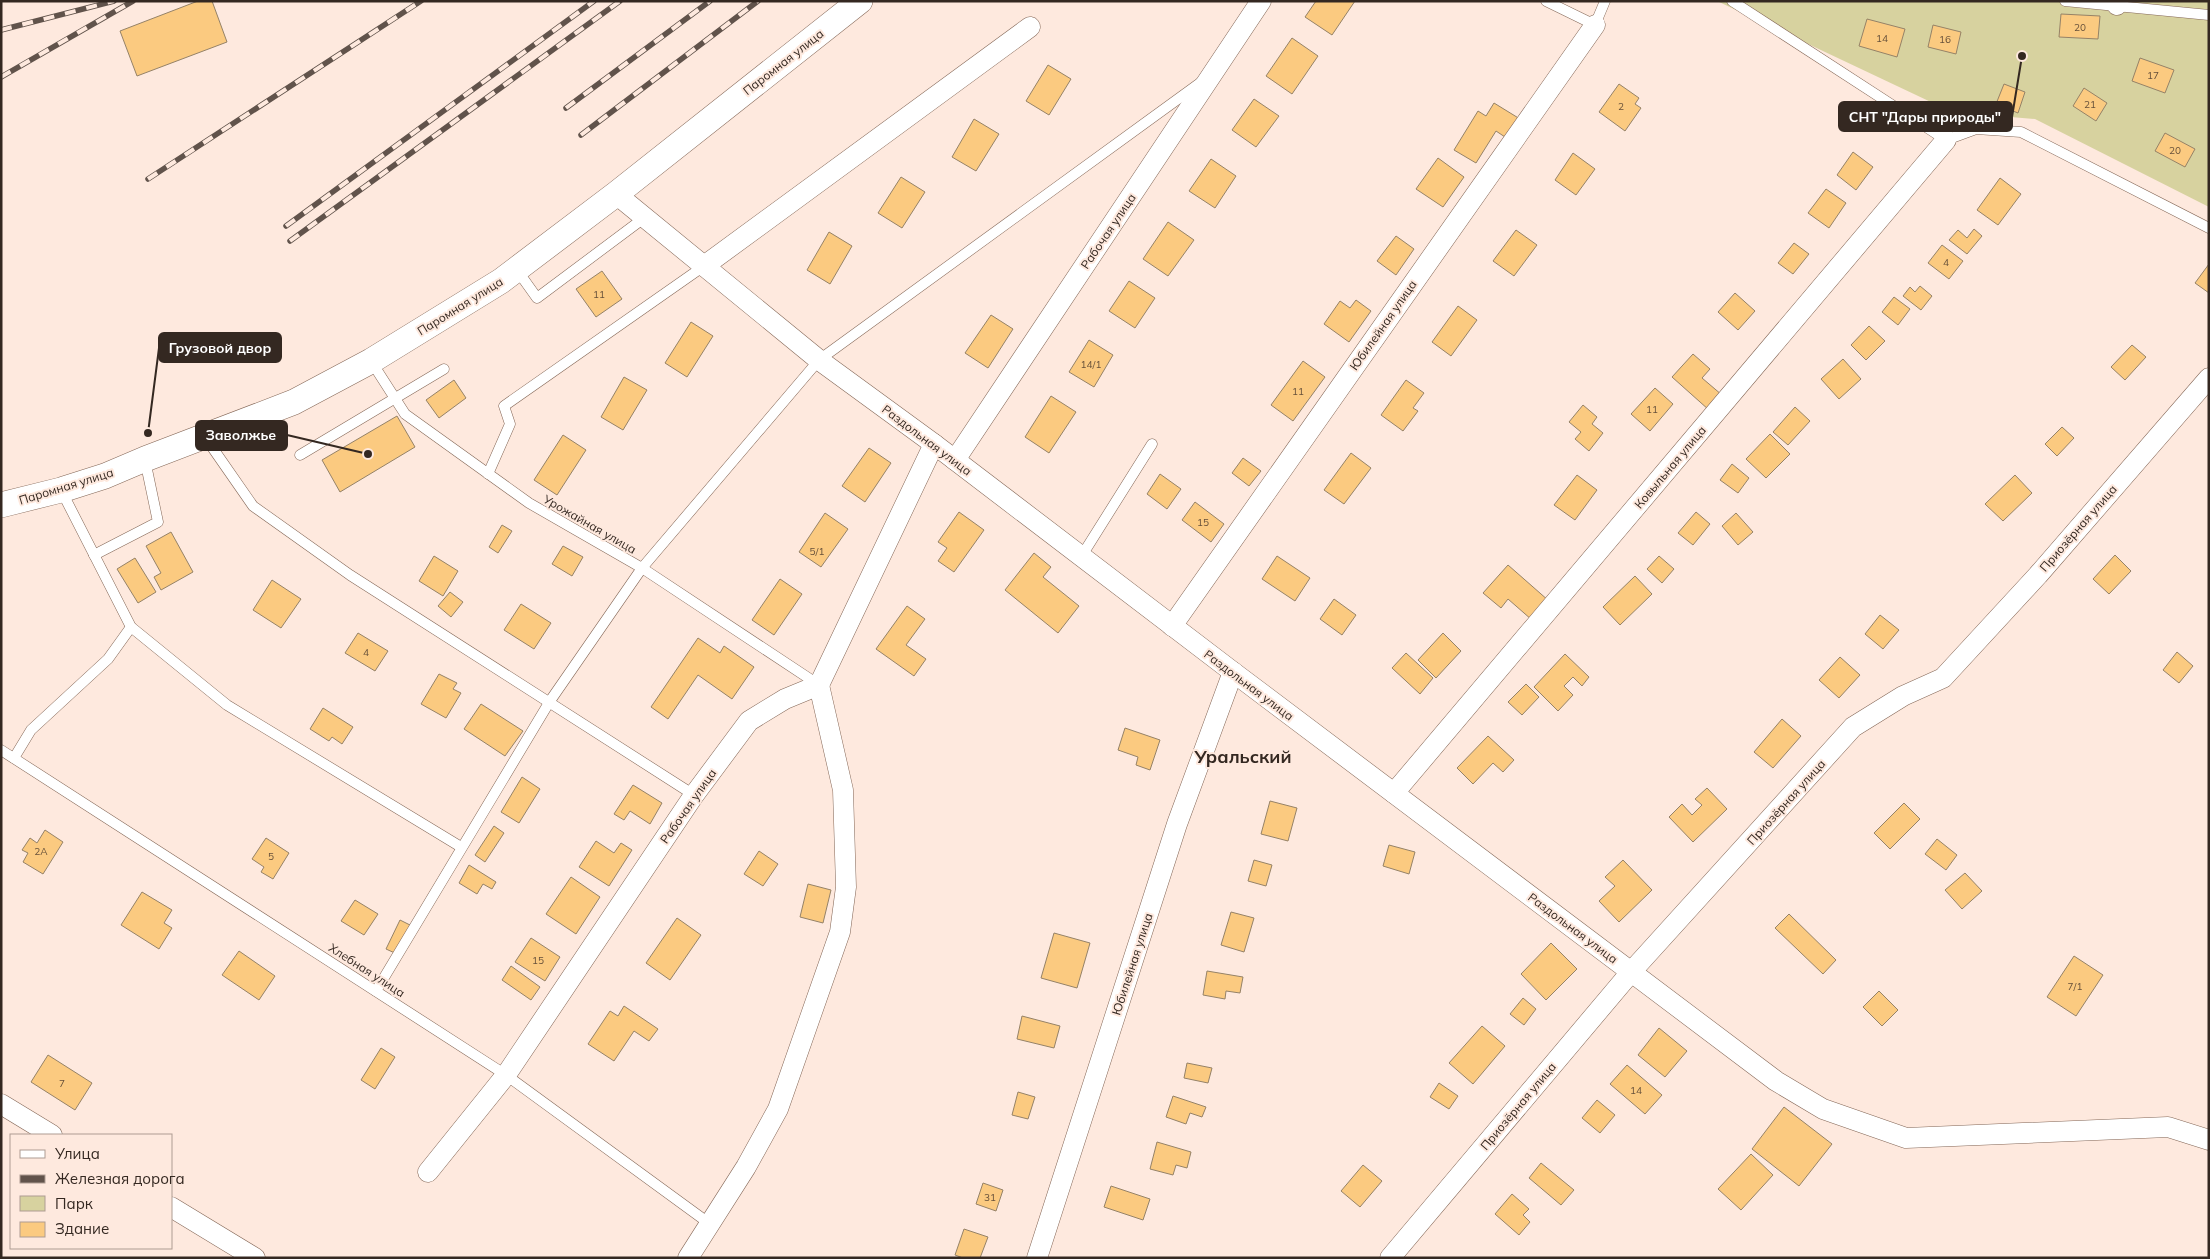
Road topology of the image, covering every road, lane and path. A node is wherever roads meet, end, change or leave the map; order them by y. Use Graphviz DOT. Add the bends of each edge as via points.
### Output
graph roads {
  1 [pos="860,1"];
  2 [pos="1261,1"];
  3 [pos="1546,1"];
  4 [pos="1605,1"];
  5 [pos="1732,1"];
  6 [pos="2065,1"];
  7 [pos="2117,3"];
  8 [pos="2209,15"];
  9 [pos="1595,25"];
  10 [pos="1030,26"];
  11 [pos="1211,75"];
  12 [pos="1946,140"];
  13 [pos="616,194"];
  14 [pos="644,218"];
  15 [pos="2209,228"];
  16 [pos="704,266"];
  17 [pos="517,269"];
  18 [pos="819,360"];
  19 [pos="372,361"];
  20 [pos="444,369"];
  21 [pos="2209,378"];
  22 [pos="395,398"];
  23 [pos="205,437"];
  24 [pos="934,444"];
  25 [pos="1152,444"];
  26 [pos="300,455"];
  27 [pos="145,459"];
  28 [pos="955,460"];
  29 [pos="488,474"];
  30 [pos="61,490"];
  31 [pos="1,505"];
  32 [pos="94,555"];
  33 [pos="1081,557"];
  34 [pos="642,568"];
  35 [pos="1172,626"];
  36 [pos="131,627"];
  37 [pos="1232,672"];
  38 [pos="819,685"];
  39 [pos="550,701"];
  40 [pos="1,750"];
  41 [pos="14,758"];
  42 [pos="1394,793"];
  43 [pos="694,795"];
  44 [pos="461,847"];
  45 [pos="1631,972"];
  46 [pos="376,991"];
  47 [pos="506,1075"];
  48 [pos="1,1104"];
  49 [pos="50,1134"];
  50 [pos="2209,1140"];
  51 [pos="428,1172"];
  52 [pos="172,1208"];
  53 [pos="710,1224"];
  54 [pos="255,1258"];
  55 [pos="688,1258"];
  56 [pos="1037,1258"];
  57 [pos="1390,1258"];
  1 -- 13 [label="street, Паромная улица"];
  2 -- 11 [label="street, Рабочая улица"];
  3 -- 9 [label="lane"];
  4 -- 9 [label="lane"];
  5 -- 12 [label="lane"];
  6 -- 7 [label="lane"];
  7 -- 8 [label="lane"];
  9 -- 35 [label="street, Юбилейная улица"];
  10 -- 16 [label="street"];
  11 -- 18 [label="lane"];
  11 -- 28 [label="street, Рабочая улица"];
  12 -- 15 [label="lane" via="1976,129 2021,132"];
  12 -- 42 [label="street, Ковыльная улица"];
  13 -- 14 [label="street, Раздольная улица"];
  13 -- 17 [label="street, Паромная улица"];
  14 -- 16 [label="street, Раздольная улица"];
  14 -- 17 [label="lane" via="537,298"];
  16 -- 18 [label="street, Раздольная улица"];
  16 -- 29 [label="lane" via="504,406 510,424"];
  17 -- 19 [label="street, Паромная улица"];
  18 -- 24 [label="street, Раздольная улица"];
  18 -- 34 [label="lane"];
  19 -- 22 [label="lane, Урожайная улица"];
  19 -- 23 [label="street, Паромная улица" via="294,402"];
  20 -- 22 [label="lane"];
  21 -- 45 [label="street, Приозёрная улица" via="2038,575 1943,678 1903,696 1853,727"];
  22 -- 26 [label="lane"];
  22 -- 29 [label="lane, Урожайная улица" via="405,414"];
  23 -- 27 [label="street, Паромная улица"];
  23 -- 39 [label="lane" via="253,506 350,575"];
  24 -- 28 [label="street, Раздольная улица"];
  24 -- 38 [label="street"];
  25 -- 33 [label="lane"];
  27 -- 30 [label="street, Паромная улица"];
  27 -- 32 [label="lane" via="158,522"];
  28 -- 33 [label="street, Раздольная улица"];
  29 -- 34 [label="lane, Урожайная улица" via="529,503"];
  30 -- 31 [label="street, Паромная улица"];
  30 -- 32 [label="lane"];
  32 -- 36 [label="lane"];
  33 -- 35 [label="street, Раздольная улица"];
  34 -- 38 [label="lane, Урожайная улица"];
  34 -- 39 [label="lane"];
  35 -- 37 [label="street, Раздольная улица"];
  36 -- 41 [label="lane" via="108,658 31,730"];
  36 -- 44 [label="lane" via="227,705"];
  37 -- 42 [label="street, Раздольная улица"];
  37 -- 56 [label="street, Юбилейная улица" via="1177,824"];
  38 -- 43 [label="street, Рабочая улица" via="785,699 749,721"];
  38 -- 53 [label="street" via="843,790 846,887 840,932 778,1109"];
  39 -- 43 [label="lane"];
  39 -- 44 [label="lane"];
  40 -- 41 [label="lane, Хлебная улица"];
  41 -- 46 [label="lane, Хлебная улица"];
  42 -- 45 [label="street, Раздольная улица"];
  43 -- 47 [label="street, Рабочая улица"];
  44 -- 46 [label="lane"];
  45 -- 50 [label="street, Раздольная улица" via="1776,1082 1823,1109 1906,1138 2168,1127"];
  45 -- 57 [label="street, Приозёрная улица"];
  46 -- 47 [label="lane, Хлебная улица"];
  47 -- 51 [label="street, Рабочая улица"];
  47 -- 53 [label="lane, Хлебная улица"];
  48 -- 49 [label="street"];
  52 -- 54 [label="street"];
  53 -- 55 [label="street"];
}
